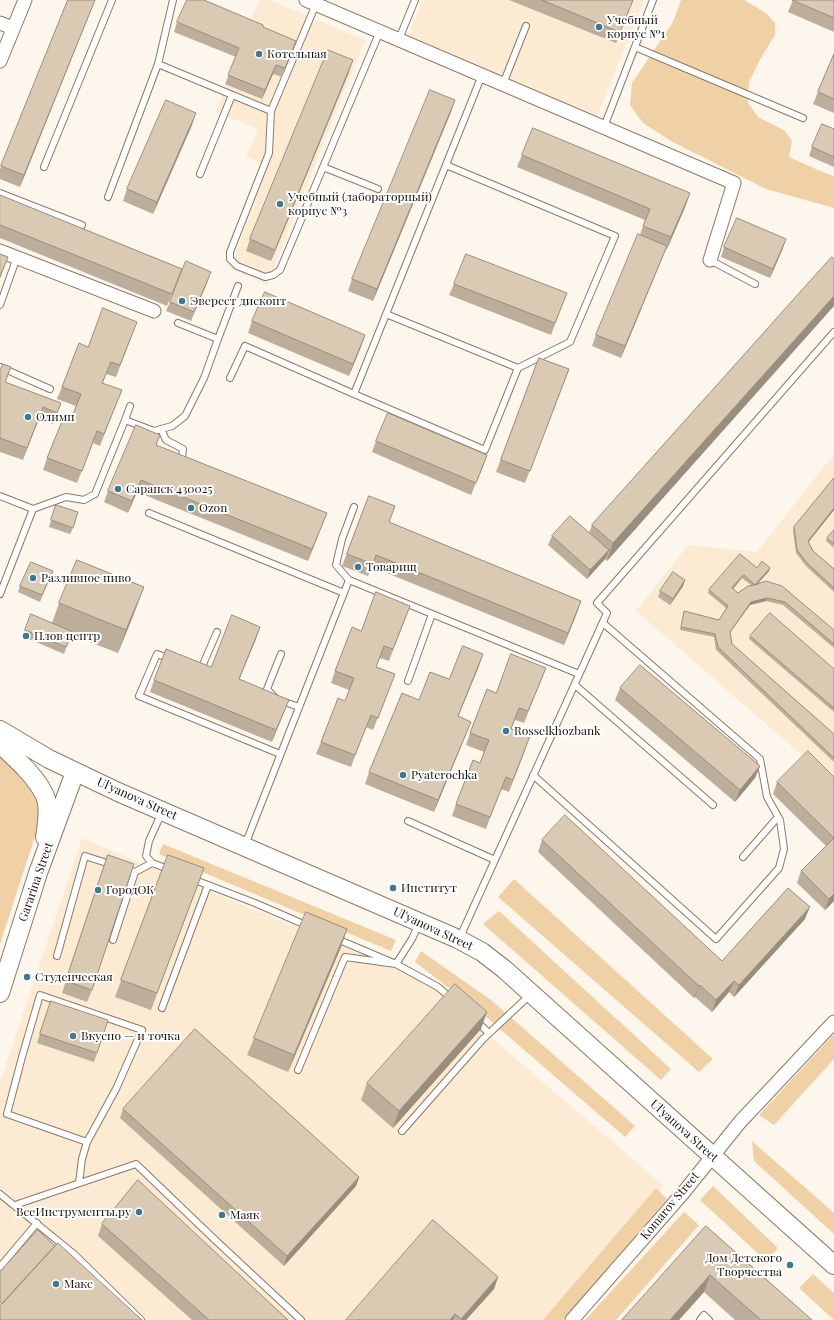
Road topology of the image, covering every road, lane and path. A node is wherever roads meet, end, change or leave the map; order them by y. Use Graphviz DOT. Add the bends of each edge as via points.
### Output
graph roads {
  1 [pos="25,0"];
  2 [pos="112,0"];
  3 [pos="173,0"];
  4 [pos="415,0"];
  5 [pos="653,0"];
  6 [pos="311,2"];
  7 [pos="0,22"];
  8 [pos="526,26"];
  9 [pos="14,28"];
  10 [pos="380,31"];
  11 [pos="399,39"];
  12 [pos="635,47"];
  13 [pos="0,61"];
  14 [pos="158,64"];
  15 [pos="482,75"];
  16 [pos="503,84"];
  17 [pos="232,95"];
  18 [pos="271,110"];
  19 [pos="803,118"];
  20 [pos="604,127"];
  21 [pos="446,165"];
  22 [pos="44,167"];
  23 [pos="323,168"];
  24 [pos="200,174"];
  25 [pos="378,189"];
  26 [pos="0,192"];
  27 [pos="108,197"];
  28 [pos="82,225"];
  29 [pos="0,251"];
  30 [pos="17,257"];
  31 [pos="710,260"];
  32 [pos="755,284"];
  33 [pos="238,286"];
  34 [pos="0,305"];
  35 [pos="154,311"];
  36 [pos="386,314"];
  37 [pos="178,323"];
  38 [pos="834,332"];
  39 [pos="218,339"];
  40 [pos="0,367"];
  41 [pos="518,368"];
  42 [pos="230,378"];
  43 [pos="50,389"];
  44 [pos="354,394"];
  45 [pos="130,406"];
  46 [pos="124,420"];
  47 [pos="161,429"];
  48 [pos="189,461"];
  49 [pos="0,496"];
  50 [pos="354,506"];
  51 [pos="33,509"];
  52 [pos="149,513"];
  53 [pos="349,580"];
  54 [pos="344,593"];
  55 [pos="0,594"];
  56 [pos="432,614"];
  57 [pos="602,623"];
  58 [pos="217,632"];
  59 [pos="281,654"];
  60 [pos="179,662"];
  61 [pos="194,666"];
  62 [pos="580,674"];
  63 [pos="408,681"];
  64 [pos="575,685"];
  65 [pos="299,708"];
  66 [pos="0,730"];
  67 [pos="0,744"];
  68 [pos="280,754"];
  69 [pos="75,772"];
  70 [pos="533,775"];
  71 [pos="713,805"];
  72 [pos="163,811"];
  73 [pos="778,817"];
  74 [pos="408,821"];
  75 [pos="244,846"];
  76 [pos="743,857"];
  77 [pos="495,860"];
  78 [pos="152,863"];
  79 [pos="135,872"];
  80 [pos="38,873"];
  81 [pos="180,874"];
  82 [pos="187,877"];
  83 [pos="208,885"];
  84 [pos="419,922"];
  85 [pos="311,928"];
  86 [pos="332,937"];
  87 [pos="458,939"];
  88 [pos="113,940"];
  89 [pos="57,956"];
  90 [pos="396,964"];
  91 [pos="0,992"];
  92 [pos="532,994"];
  93 [pos="460,1006"];
  94 [pos="162,1008"];
  95 [pos="472,1017"];
  96 [pos="834,1022"];
  97 [pos="489,1033"];
  98 [pos="298,1070"];
  99 [pos="402,1131"];
  100 [pos="87,1142"];
  101 [pos="712,1156"];
  102 [pos="79,1183"];
  103 [pos="0,1194"];
  104 [pos="15,1205"];
  105 [pos="37,1223"];
  106 [pos="834,1265"];
  107 [pos="0,1267"];
  108 [pos="141,1320"];
  109 [pos="301,1320"];
  110 [pos="572,1320"];
  111 [pos="700,1320"];
  112 [pos="709,1320"];
  1 -- 9 [label="street"];
  2 -- 22 [label="lane"];
  3 -- 14 [label="lane"];
  4 -- 11 [label="lane"];
  5 -- 12 [label="lane"];
  6 -- 10 [label="street"];
  6 -- 18 [label="lane"];
  7 -- 9 [label="street"];
  8 -- 16 [label="lane"];
  9 -- 13 [label="street"];
  10 -- 11 [label="street"];
  10 -- 23 [label="lane"];
  11 -- 15 [label="street"];
  12 -- 19 [label="lane"];
  12 -- 20 [label="lane"];
  14 -- 17 [label="lane"];
  14 -- 27 [label="lane"];
  15 -- 16 [label="street"];
  15 -- 21 [label="lane"];
  16 -- 20 [label="street"];
  17 -- 18 [label="lane"];
  17 -- 24 [label="lane"];
  18 -- 23 [label="lane" via="269,153 230,252 230,259 237,266 265,277 280,270"];
  20 -- 31 [label="street" via="734,183"];
  21 -- 36 [label="lane"];
  21 -- 41 [label="lane" via="615,236 570,342"];
  23 -- 25 [label="lane"];
  26 -- 28 [label="lane"];
  29 -- 30 [label="street"];
  30 -- 34 [label="lane"];
  30 -- 35 [label="street"];
  31 -- 32 [label="lane"];
  33 -- 39 [label="lane"];
  36 -- 41 [label="lane"];
  36 -- 44 [label="lane"];
  37 -- 39 [label="lane"];
  38 -- 57 [label="lane" via="598,604 607,612"];
  39 -- 47 [label="lane" via="204,378 184,416 172,426"];
  40 -- 43 [label="lane"];
  41 -- 44 [label="lane" via="485,450"];
  42 -- 44 [label="lane" via="244,346"];
  45 -- 46 [label="lane"];
  46 -- 47 [label="lane" via="154,431"];
  46 -- 51 [label="lane" via="95,494 84,500 66,497"];
  47 -- 48 [label="lane" via="166,440 183,449 179,457"];
  49 -- 51 [label="lane"];
  50 -- 53 [label="lane" via="342,539 336,566"];
  51 -- 55 [label="lane"];
  52 -- 54 [label="lane"];
  53 -- 54 [label="lane"];
  53 -- 56 [label="lane"];
  54 -- 65 [label="lane"];
  56 -- 62 [label="lane"];
  56 -- 63 [label="lane"];
  57 -- 62 [label="lane"];
  57 -- 73 [label="lane" via="760,758 767,798"];
  58 -- 61 [label="lane" via="201,669"];
  59 -- 65 [label="lane" via="268,688 276,699"];
  60 -- 68 [label="lane" via="157,654 139,696"];
  62 -- 64 [label="lane"];
  64 -- 70 [label="lane"];
  64 -- 71 [label="lane"];
  65 -- 68 [label="lane"];
  66 -- 69 [label="main road, Ul'yanova Street"];
  67 -- 80 [label="main road" via="36,781 45,797 46,832"];
  68 -- 75 [label="lane"];
  69 -- 72 [label="main road, Ul'yanova Street"];
  69 -- 80 [label="main road, Gararina Street"];
  70 -- 73 [label="lane" via="716,939 779,868 784,850"];
  70 -- 77 [label="lane"];
  72 -- 75 [label="main road, Ul'yanova Street"];
  72 -- 78 [label="lane" via="149,841 146,856"];
  73 -- 76 [label="lane"];
  74 -- 77 [label="lane"];
  75 -- 84 [label="main road, Ul'yanova Street"];
  77 -- 87 [label="lane"];
  78 -- 79 [label="lane"];
  78 -- 81 [label="lane"];
  79 -- 88 [label="lane"];
  79 -- 89 [label="lane" via="85,856"];
  80 -- 91 [label="main road, Gararina Street"];
  82 -- 83 [label="lane"];
  83 -- 85 [label="lane"];
  83 -- 94 [label="lane"];
  84 -- 87 [label="main road, Ul'yanova Street"];
  84 -- 90 [label="lane" via="412,939"];
  86 -- 90 [label="lane"];
  87 -- 92 [label="main road, Ul'yanova Street" via="482,952"];
  90 -- 93 [label="lane" via="438,987"];
  90 -- 98 [label="lane" via="345,957"];
  92 -- 97 [label="lane"];
  92 -- 101 [label="main road, Ul'yanova Street"];
  95 -- 97 [label="lane"];
  96 -- 101 [label="street, Komarov Street" via="740,1122"];
  97 -- 99 [label="lane"];
  100 -- 100 [label="lane" via="116,1089 142,1030 40,995 7,1114"];
  100 -- 102 [label="lane"];
  101 -- 106 [label="main road, Ul'yanova Street"];
  101 -- 110 [label="street, Komarov Street"];
  102 -- 104 [label="lane"];
  102 -- 109 [label="lane" via="136,1164"];
  103 -- 104 [label="lane"];
  104 -- 105 [label="lane"];
  105 -- 107 [label="lane"];
  105 -- 108 [label="lane" via="74,1254"];
  111 -- 112 [label="lane" via="704,1315"];
}
